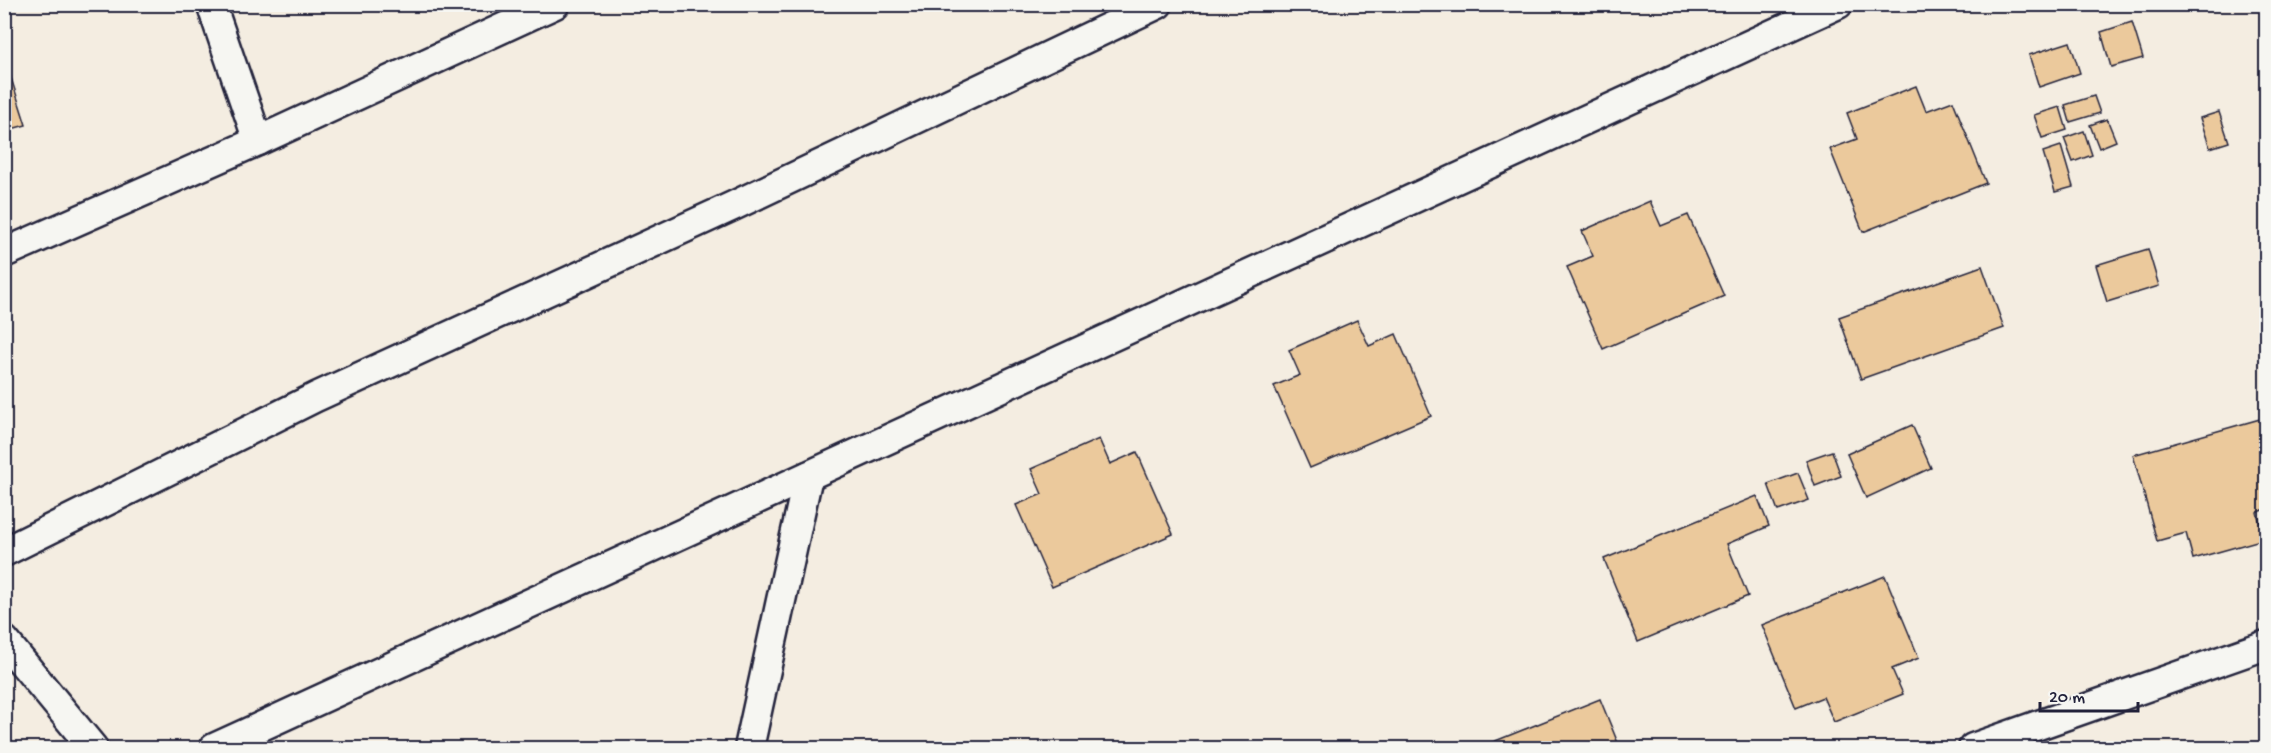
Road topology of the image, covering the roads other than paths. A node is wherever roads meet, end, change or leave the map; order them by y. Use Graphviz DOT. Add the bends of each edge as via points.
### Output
graph roads {
  1 [pos="211,4"];
  2 [pos="555,4"];
  3 [pos="1158,4"];
  4 [pos="1838,4"];
  5 [pos="258,141"];
  6 [pos="4,253"];
  7 [pos="808,476"];
  8 [pos="4,552"];
  9 [pos="4,640"];
  10 [pos="2266,645"];
  11 [pos="93,748"];
  12 [pos="214,748"];
  13 [pos="749,748"];
  14 [pos="1973,748"];
  1 -- 5 [label="street"];
  2 -- 5 [label="street"];
  3 -- 8 [label="street" via="733,206 316,397"];
  4 -- 7 [label="street"];
  5 -- 6 [label="street"];
  7 -- 12 [label="street"];
  7 -- 13 [label="street"];
  9 -- 11 [label="street"];
  10 -- 14 [label="street"];
}
